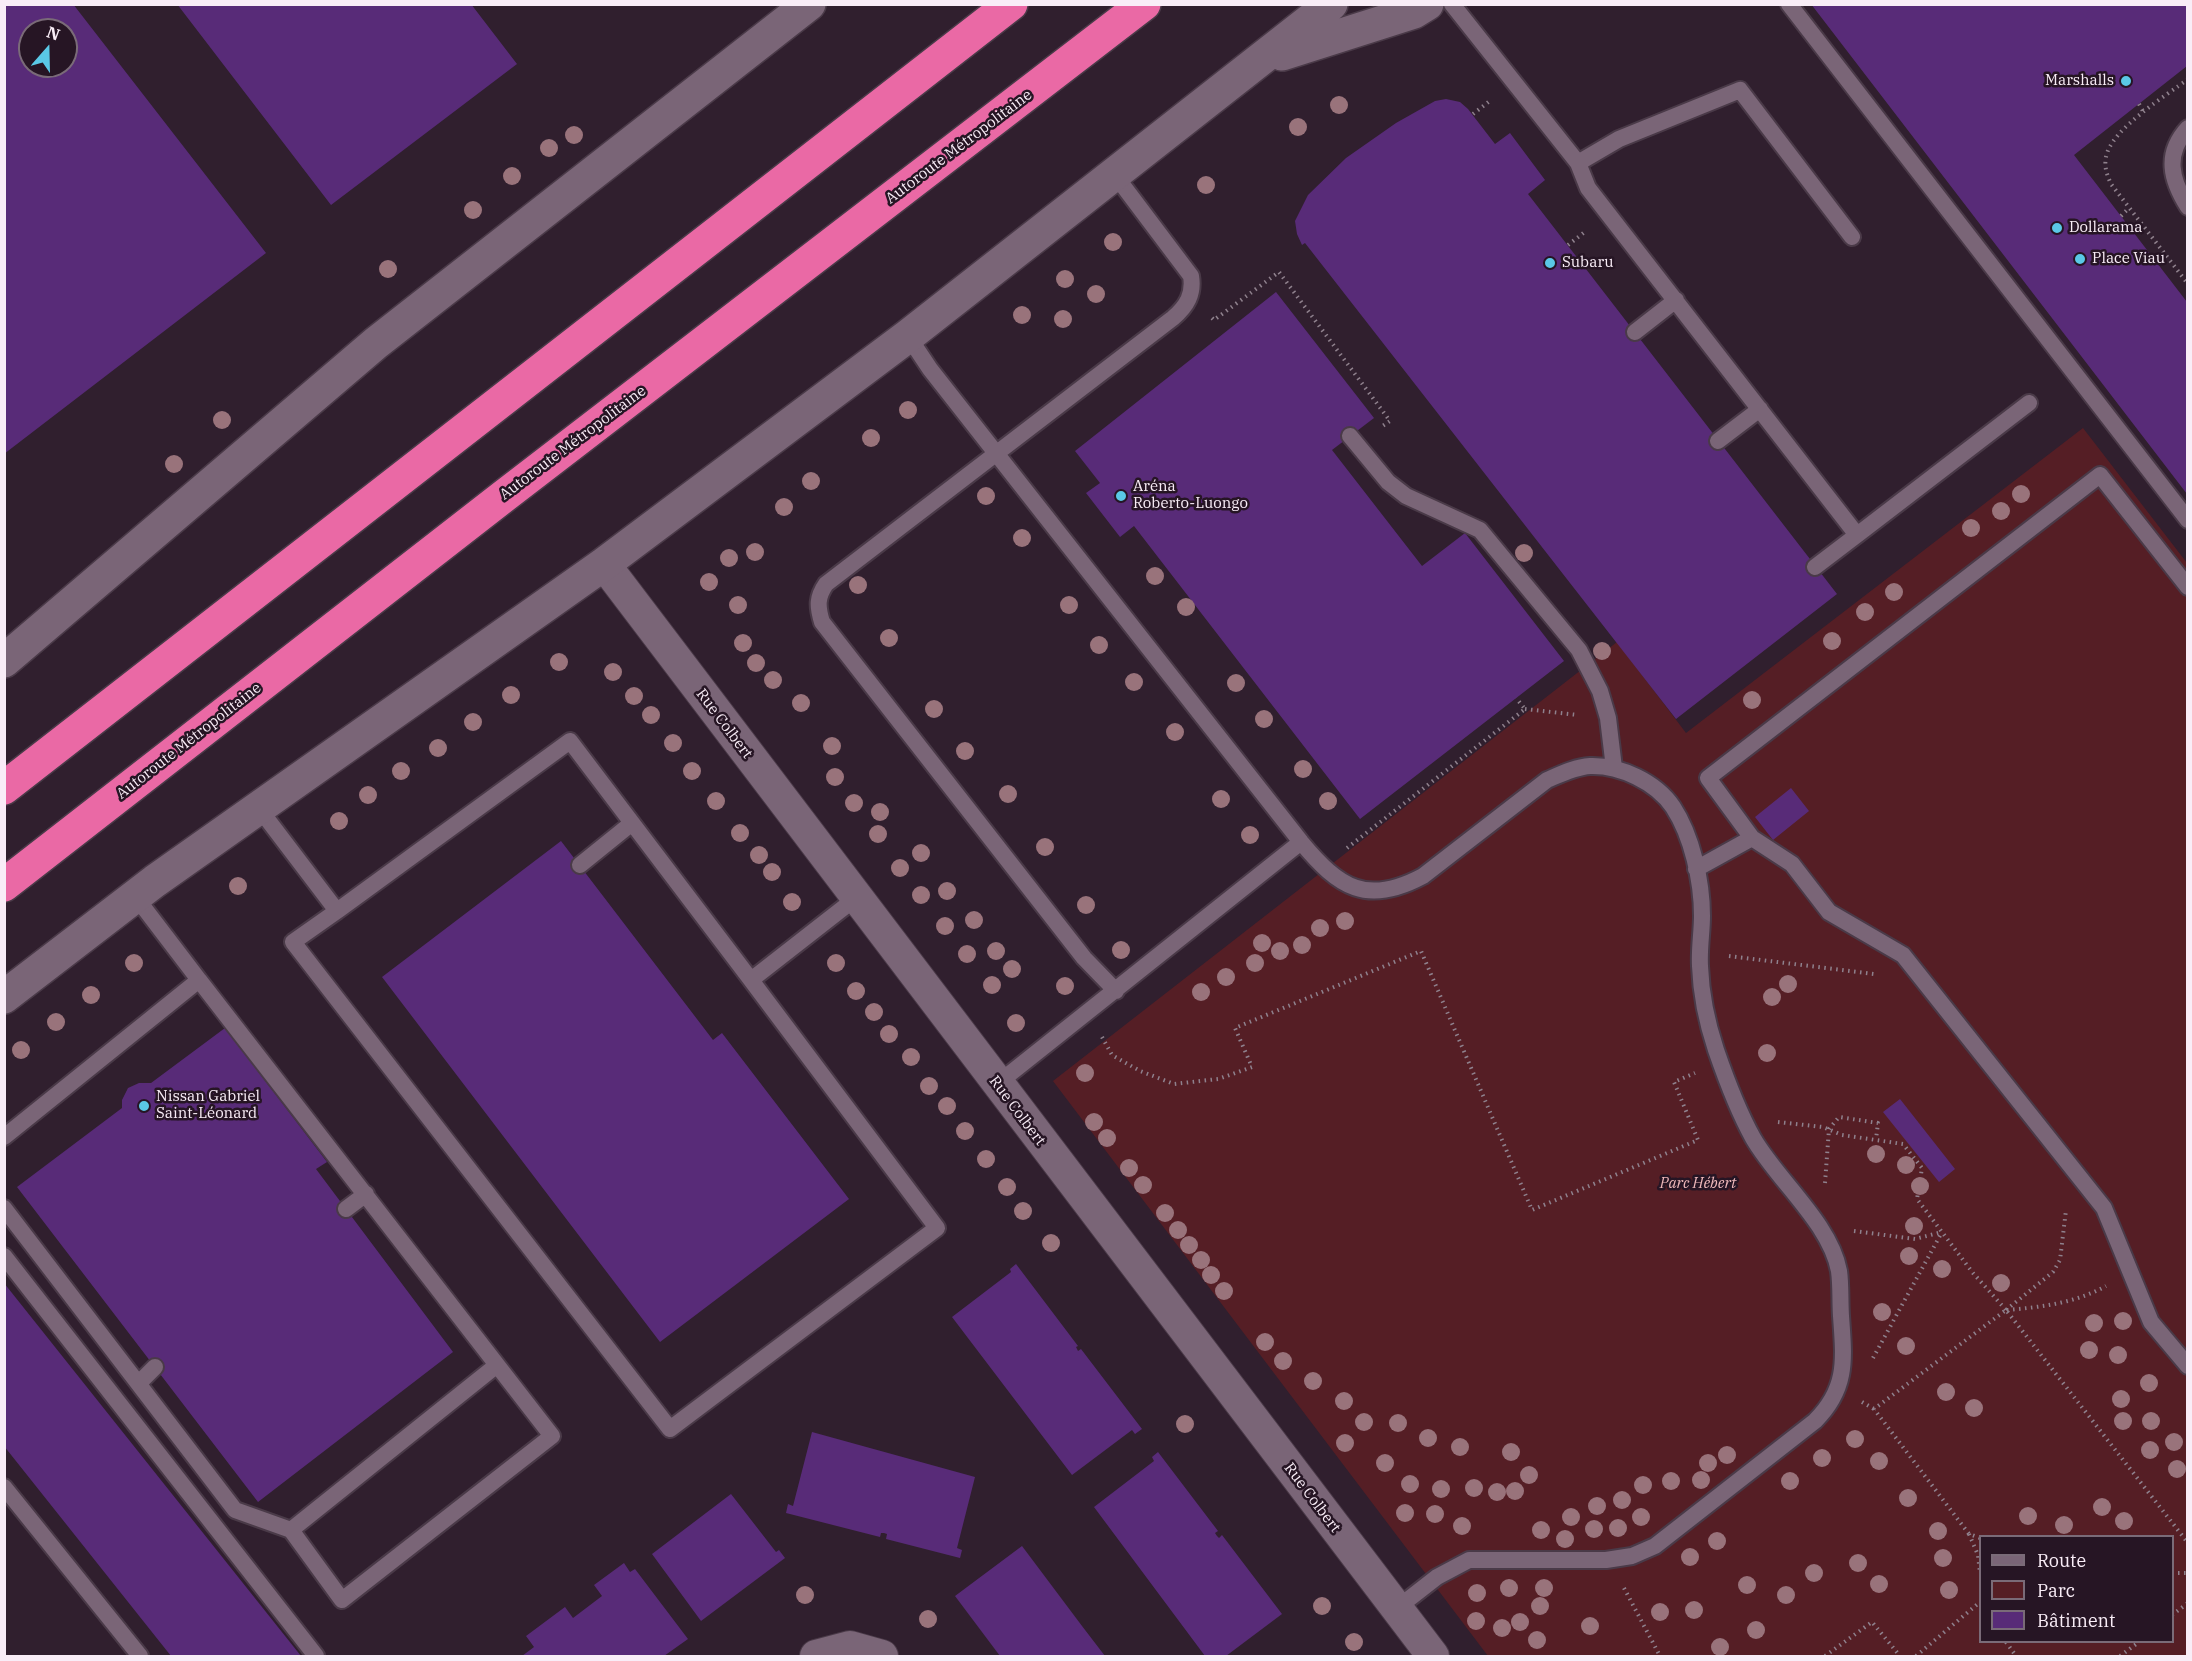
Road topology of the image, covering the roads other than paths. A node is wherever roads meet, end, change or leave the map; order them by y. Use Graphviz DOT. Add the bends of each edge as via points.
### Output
graph roads {
  1 [pos="809,4"];
  2 [pos="1011,4"];
  3 [pos="1144,4"];
  4 [pos="1331,4"];
  5 [pos="1426,4"];
  6 [pos="1452,4"];
  7 [pos="1789,4"];
  8 [pos="1263,60"];
  9 [pos="2187,128"];
  10 [pos="1578,163"];
  11 [pos="1115,175"];
  12 [pos="2187,207"];
  13 [pos="1852,237"];
  14 [pos="1676,300"];
  15 [pos="1635,332"];
  16 [pos="908,336"];
  17 [pos="2029,404"];
  18 [pos="1760,408"];
  19 [pos="1350,436"];
  20 [pos="1718,441"];
  21 [pos="997,454"];
  22 [pos="2187,520"];
  23 [pos="1857,535"];
  24 [pos="604,564"];
  25 [pos="1815,567"];
  26 [pos="2187,587"];
  27 [pos="4,661"];
  28 [pos="1614,768"];
  29 [pos="4,788"];
  30 [pos="258,807"];
  31 [pos="632,823"];
  32 [pos="1752,838"];
  33 [pos="1301,842"];
  34 [pos="579,865"];
  35 [pos="1696,868"];
  36 [pos="4,885"];
  37 [pos="135,896"];
  38 [pos="856,898"];
  39 [pos="337,911"];
  40 [pos="199,980"];
  41 [pos="751,980"];
  42 [pos="1116,991"];
  43 [pos="4,997"];
  44 [pos="997,1084"];
  45 [pos="4,1137"];
  46 [pos="366,1194"];
  47 [pos="4,1208"];
  48 [pos="346,1209"];
  49 [pos="4,1256"];
  50 [pos="497,1365"];
  51 [pos="2187,1366"];
  52 [pos="155,1367"];
  53 [pos="139,1383"];
  54 [pos="4,1487"];
  55 [pos="291,1530"];
  56 [pos="1396,1609"];
  57 [pos="140,1656"];
  58 [pos="316,1656"];
  59 [pos="816,1656"];
  60 [pos="882,1656"];
  61 [pos="1433,1656"];
  1 -- 27 [label="main road" via="376,343"];
  2 -- 29 [label="highway"];
  3 -- 36 [label="highway, Autoroute Métropolitaine"];
  4 -- 8 [label="main road"];
  5 -- 8 [label="main road" via="1414,12"];
  6 -- 10 [label="lane"];
  7 -- 22 [label="lane"];
  8 -- 11 [label="main road"];
  9 -- 12 [label="lane" via="2173,150 2170,170"];
  10 -- 13 [label="lane" via="1619,139 1740,90"];
  10 -- 14 [label="lane" via="1588,188"];
  11 -- 16 [label="main road"];
  11 -- 21 [label="lane" via="1191,276 1191,295 1173,318"];
  14 -- 15 [label="lane"];
  14 -- 18 [label="lane"];
  16 -- 21 [label="lane"];
  16 -- 24 [label="main road"];
  17 -- 23 [label="lane"];
  18 -- 20 [label="lane"];
  18 -- 23 [label="lane"];
  19 -- 28 [label="lane" via="1388,482 1406,496 1480,530 1579,650 1600,691 1608,718"];
  21 -- 33 [label="lane"];
  21 -- 42 [label="lane" via="826,584 819,594 818,608 822,622 1084,958"];
  23 -- 25 [label="lane"];
  24 -- 30 [label="main road"];
  24 -- 38 [label="street, Rue Colbert"];
  26 -- 32 [label="lane" via="2100,475 1708,778"];
  28 -- 33 [label="lane" via="1590,766 1547,780 1423,876 1386,892 1369,891 1335,878"];
  28 -- 35 [label="lane" via="1659,791 1673,807"];
  30 -- 37 [label="main road"];
  30 -- 39 [label="lane"];
  31 -- 34 [label="lane"];
  31 -- 39 [label="lane" via="570,741"];
  31 -- 41 [label="lane"];
  32 -- 35 [label="lane"];
  32 -- 51 [label="lane" via="1792,864 1829,912 1903,955 2104,1208 2151,1322"];
  33 -- 42 [label="lane"];
  35 -- 56 [label="lane" via="1702,913 1702,999 1716,1050 1754,1138 1832,1251 1839,1270 1845,1361 1841,1381 1832,1401 1815,1421 1655,1546 1632,1556 1606,1560 1469,1560 1444,1572"];
  37 -- 40 [label="lane"];
  37 -- 43 [label="main road"];
  38 -- 41 [label="lane"];
  38 -- 44 [label="street, Rue Colbert"];
  39 -- 41 [label="lane" via="293,942 670,1429 938,1228"];
  40 -- 45 [label="lane"];
  40 -- 46 [label="lane"];
  42 -- 44 [label="lane"];
  44 -- 56 [label="street, Rue Colbert"];
  46 -- 48 [label="lane"];
  46 -- 50 [label="lane"];
  47 -- 53 [label="lane"];
  49 -- 58 [label="lane"];
  50 -- 55 [label="lane"];
  50 -- 55 [label="lane" via="552,1436 342,1600"];
  52 -- 53 [label="lane"];
  53 -- 55 [label="lane" via="235,1510"];
  54 -- 57 [label="lane"];
  56 -- 61 [label="street, Rue Colbert"];
  59 -- 60 [label="street" via="850,1647"];
}
